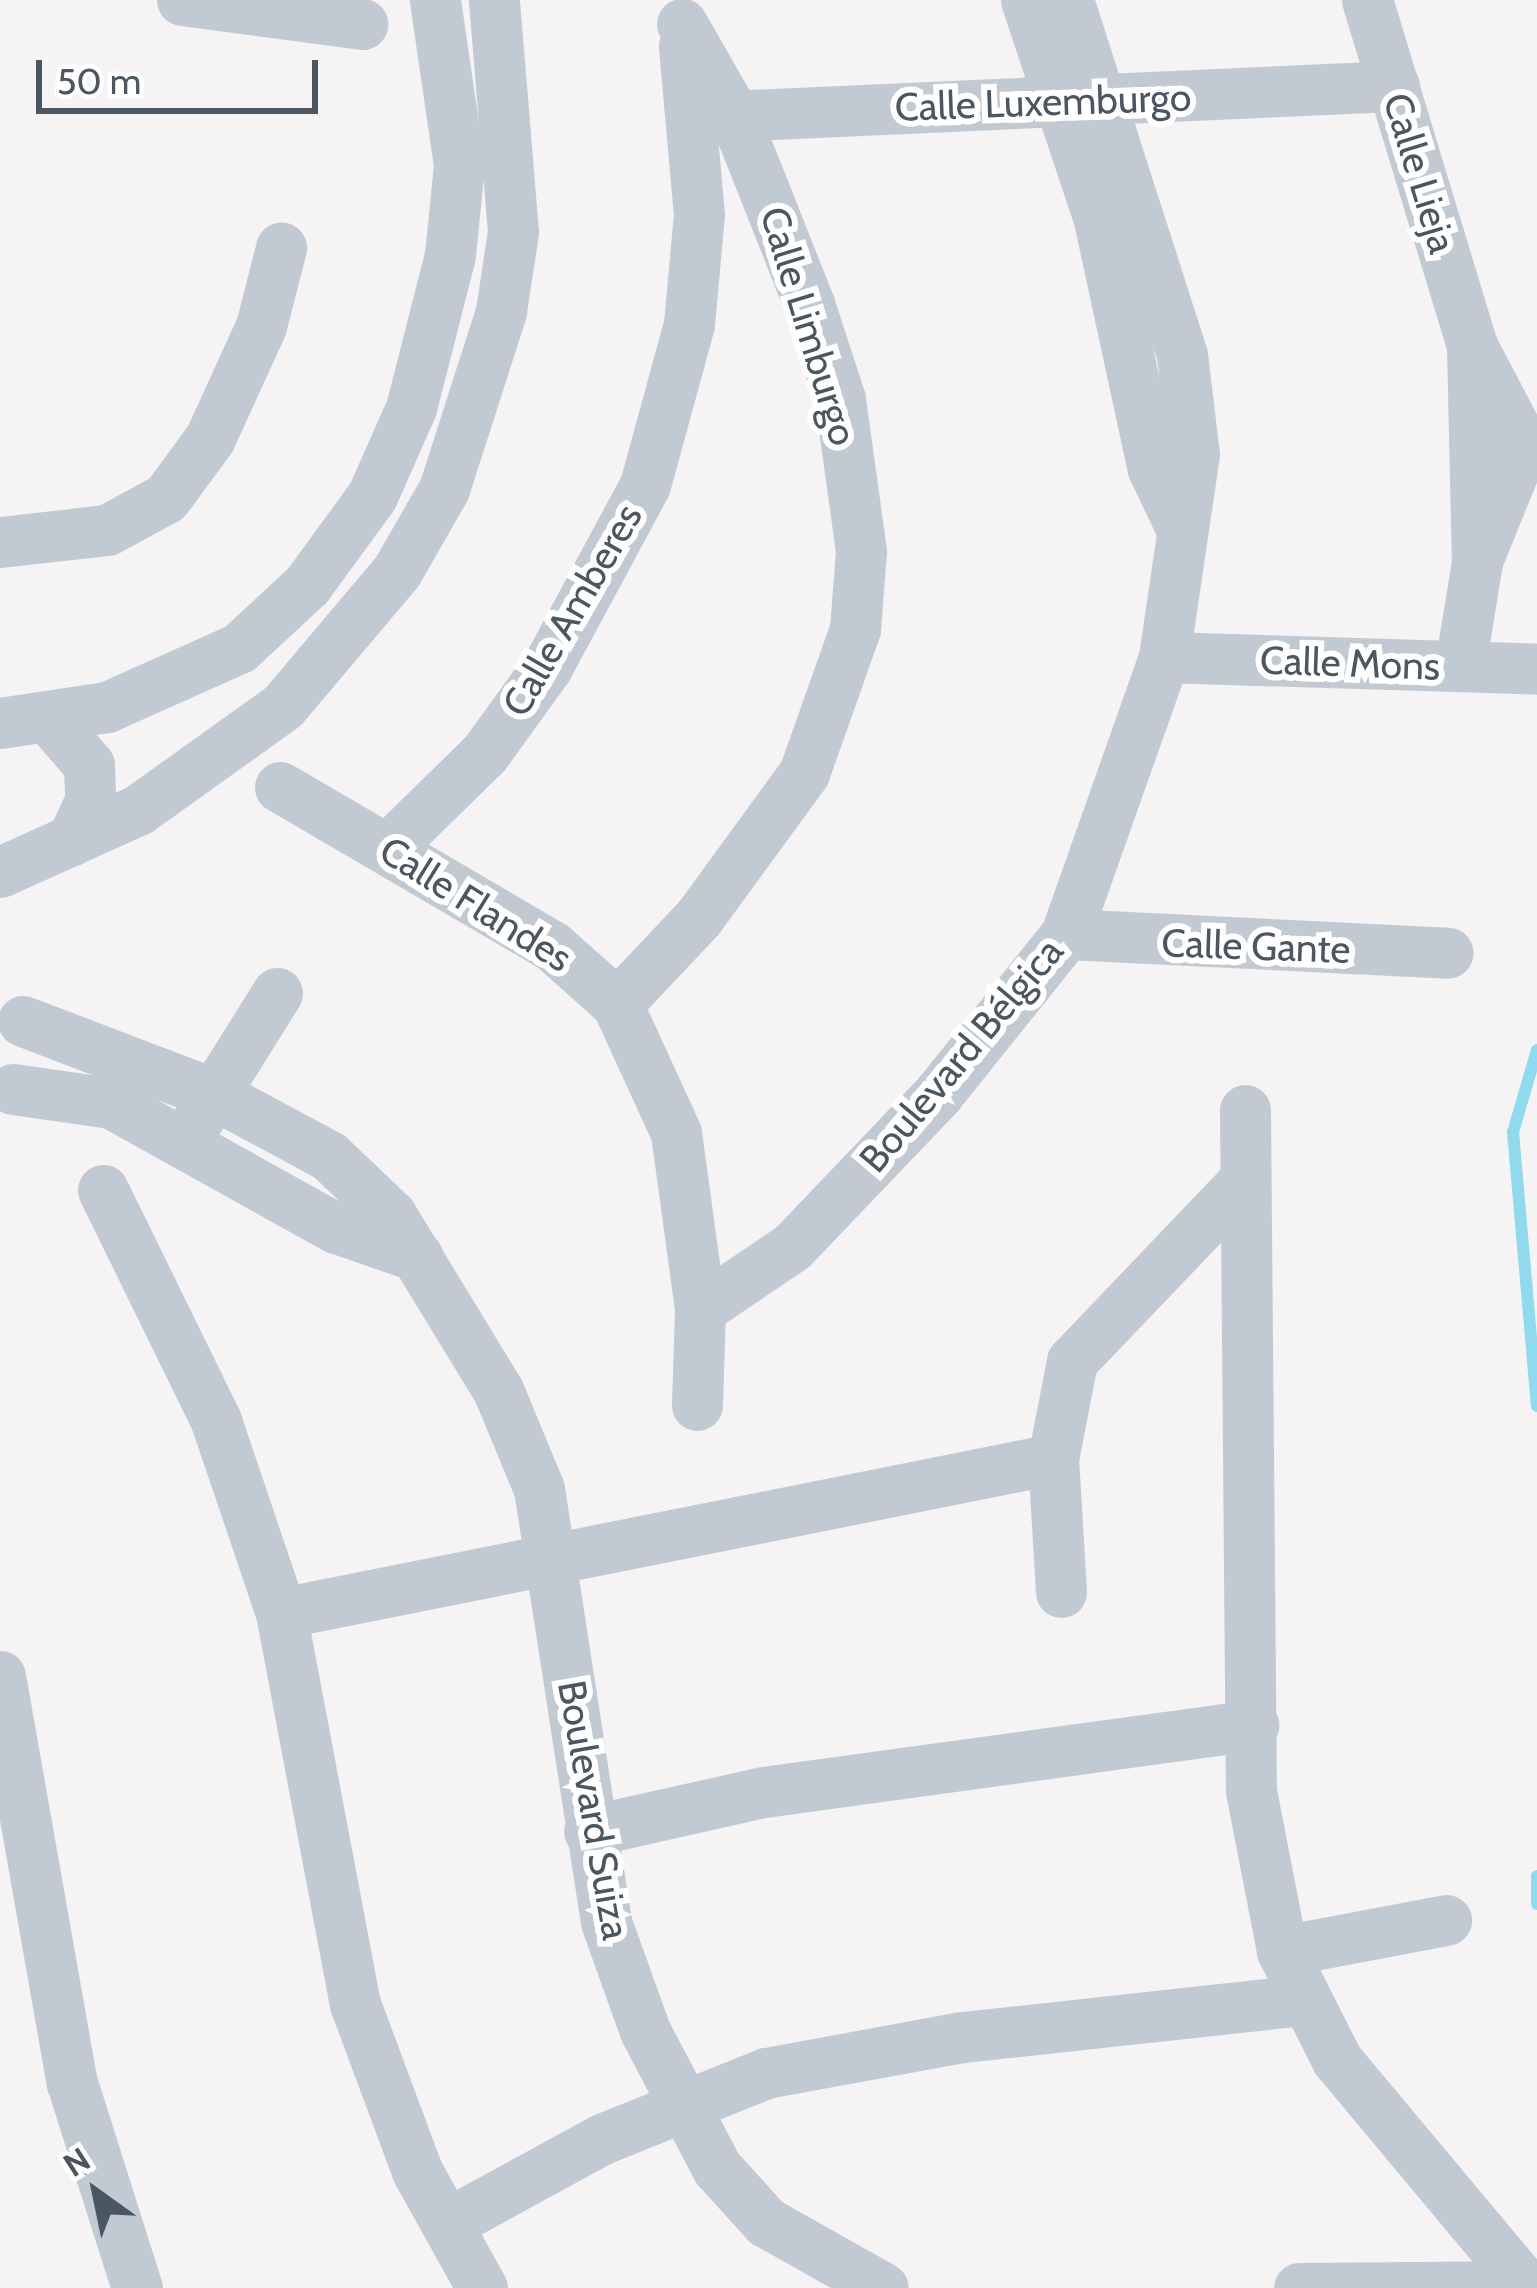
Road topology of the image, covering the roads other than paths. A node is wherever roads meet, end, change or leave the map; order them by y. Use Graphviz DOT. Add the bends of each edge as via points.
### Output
graph roads {
  1 [pos="182,0"];
  2 [pos="435,0"];
  3 [pos="494,0"];
  4 [pos="1026,0"];
  5 [pos="1069,0"];
  6 [pos="1367,0"];
  7 [pos="680,12"];
  8 [pos="362,24"];
  9 [pos="1394,86"];
  10 [pos="1079,100"];
  11 [pos="713,116"];
  12 [pos="774,210"];
  13 [pos="699,215"];
  14 [pos="281,248"];
  15 [pos="0,542"];
  16 [pos="1163,657"];
  17 [pos="1460,666"];
  18 [pos="1537,669"];
  19 [pos="24,721"];
  20 [pos="280,787"];
  21 [pos="72,840"];
  22 [pos="389,848"];
  23 [pos="0,872"];
  24 [pos="1066,934"];
  25 [pos="1448,953"];
  26 [pos="277,993"];
  27 [pos="617,1004"];
  28 [pos="11,1009"];
  29 [pos="6,1094"];
  30 [pos="212,1094"];
  31 [pos="1245,1111"];
  32 [pos="185,1143"];
  33 [pos="1240,1185"];
  34 [pos="103,1190"];
  35 [pos="417,1256"];
  36 [pos="700,1309"];
  37 [pos="697,1405"];
  38 [pos="1053,1459"];
  39 [pos="555,1554"];
  40 [pos="1061,1592"];
  41 [pos="281,1613"];
  42 [pos="0,1676"];
  43 [pos="1253,1725"];
  44 [pos="589,1831"];
  45 [pos="21,1898"];
  46 [pos="1446,1920"];
  47 [pos="1282,1951"];
  48 [pos="1301,2000"];
  49 [pos="681,2106"];
  50 [pos="448,2223"];
  51 [pos="1355,2286"];
  52 [pos="1532,2286"];
  53 [pos="137,2288"];
  54 [pos="482,2288"];
  55 [pos="883,2288"];
  56 [pos="1300,2288"];
  1 -- 8 [label="street"];
  2 -- 19 [label="street" via="459,165 450,255 411,408 372,496 307,585 239,648 173,686"];
  3 -- 21 [label="street" via="513,232 495,334 443,489 383,590 283,706 138,810"];
  4 -- 10 [label="street, Boulevard Bélgica"];
  5 -- 10 [label="street, Boulevard Bélgica"];
  6 -- 9 [label="street, Calle Lieja"];
  7 -- 11 [label="street, Calle Limburgo"];
  9 -- 10 [label="street, Calle Luxemburgo"];
  9 -- 17 [label="street, Calle Lieja" via="1472,346 1524,445 1477,562"];
  10 -- 11 [label="street, Calle Luxemburgo"];
  10 -- 16 [label="street, Boulevard Bélgica" via="1194,455"];
  11 -- 12 [label="street, Calle Limburgo"];
  11 -- 13 [label="street, Calle Amberes"];
  12 -- 13 [label="street"];
  12 -- 27 [label="street, Calle Limburgo" via="840,399 861,551 855,629 804,773 742,864"];
  13 -- 22 [label="street, Calle Amberes" via="668,406 602,576 485,753"];
  14 -- 15 [label="street" via="210,438 166,498 106,530"];
  16 -- 17 [label="street, Calle Mons"];
  16 -- 24 [label="street, Boulevard Bélgica"];
  17 -- 18 [label="street, Calle Mons"];
  19 -- 21 [label="street" via="89,765 90,801"];
  20 -- 22 [label="street, Calle Flandes"];
  21 -- 23 [label="street"];
  22 -- 27 [label="street, Calle Flandes" via="552,946"];
  24 -- 25 [label="street, Calle Gante"];
  24 -- 36 [label="street, Boulevard Bélgica" via="938,1094 792,1247"];
  26 -- 30 [label="street"];
  27 -- 36 [label="street, Calle Flandes" via="676,1133"];
  28 -- 29 [label="street" via="28,1056"];
  28 -- 30 [label="street, Boulevard Suiza"];
  29 -- 32 [label="street" via="88,1095"];
  30 -- 32 [label="street"];
  30 -- 35 [label="street, Boulevard Suiza" via="355,1174"];
  31 -- 33 [label="street"];
  32 -- 35 [label="street" via="336,1228"];
  33 -- 38 [label="street" via="1072,1360"];
  33 -- 43 [label="street"];
  34 -- 41 [label="street" via="216,1421"];
  35 -- 39 [label="street, Boulevard Suiza" via="521,1438"];
  36 -- 37 [label="street, Calle Flandes"];
  38 -- 39 [label="street"];
  38 -- 40 [label="street"];
  39 -- 41 [label="street"];
  39 -- 44 [label="street, Boulevard Suiza"];
  41 -- 50 [label="street" via="355,2004"];
  42 -- 45 [label="street"];
  43 -- 44 [label="street" via="764,1792"];
  43 -- 47 [label="street" via="1251,1791"];
  44 -- 49 [label="street, Boulevard Suiza" via="606,1922"];
  45 -- 53 [label="street" via="92,2171"];
  46 -- 47 [label="street"];
  47 -- 48 [label="street"];
  48 -- 49 [label="street" via="879,2049"];
  48 -- 52 [label="street" via="1367,2101"];
  49 -- 50 [label="street"];
  49 -- 55 [label="street, Boulevard Suiza" via="766,2222"];
  50 -- 54 [label="street"];
  51 -- 52 [label="street"];
  51 -- 56 [label="street"];
}
